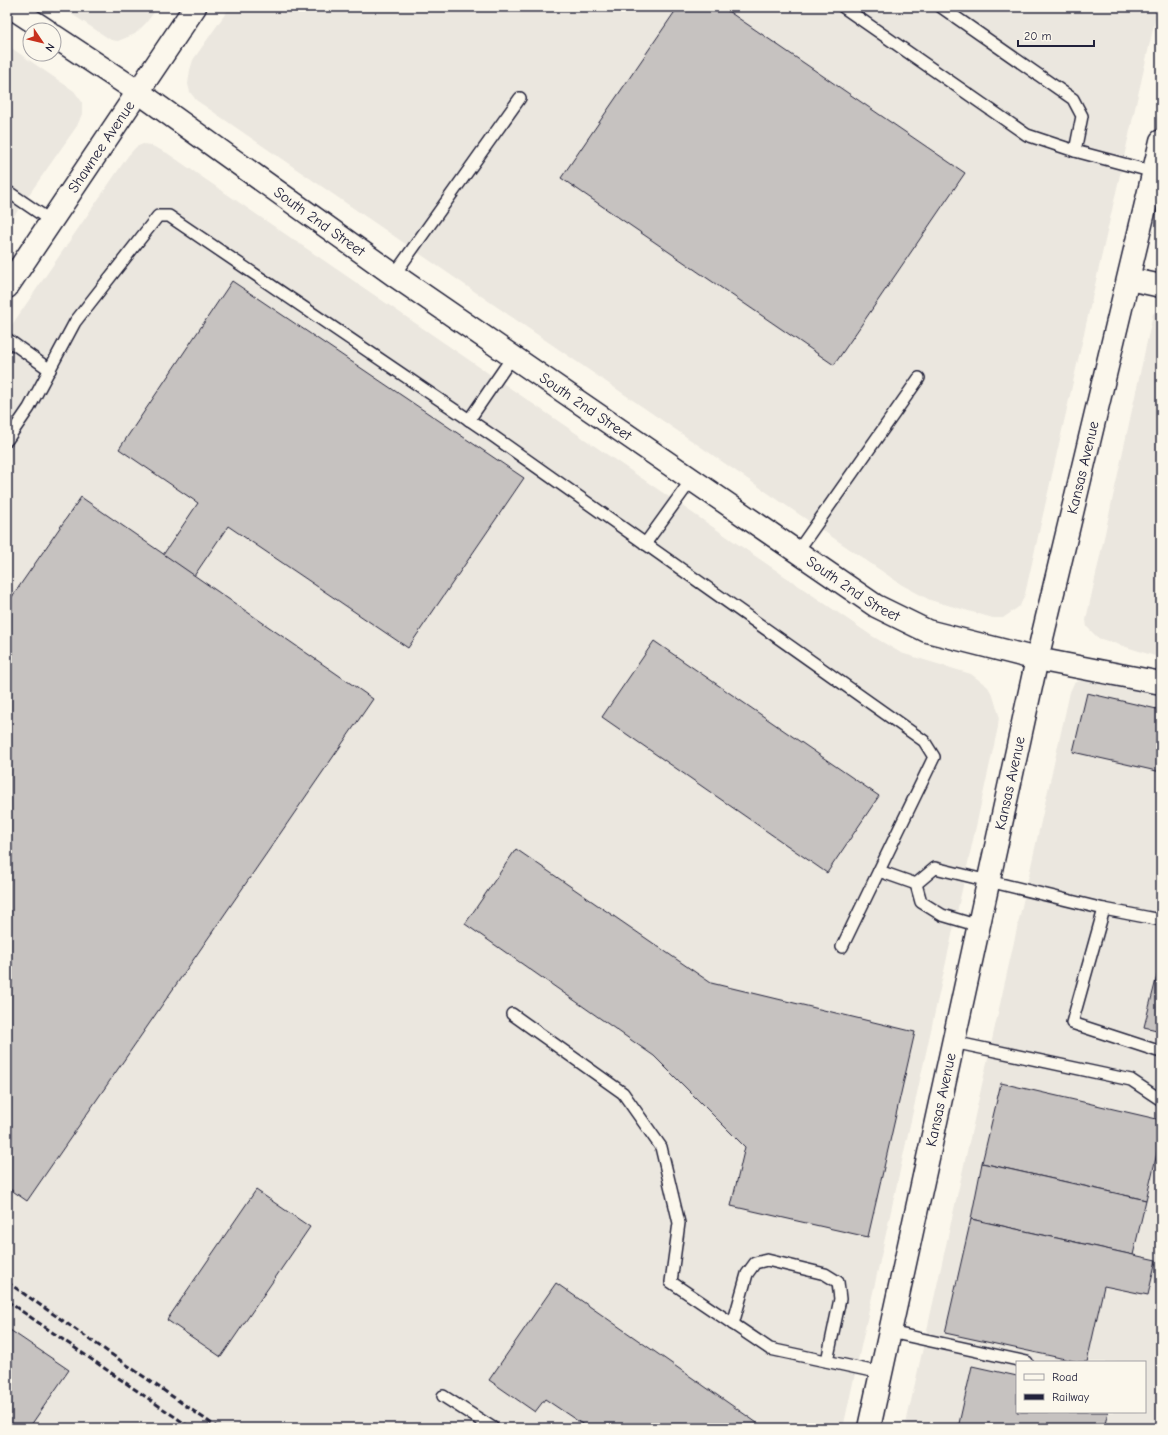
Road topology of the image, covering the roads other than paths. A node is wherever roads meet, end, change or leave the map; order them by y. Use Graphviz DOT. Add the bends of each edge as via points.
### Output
graph roads {
  1 [pos="11,7"];
  2 [pos="194,7"];
  3 [pos="843,7"];
  4 [pos="941,7"];
  5 [pos="34,22"];
  6 [pos="62,41"];
  7 [pos="137,91"];
  8 [pos="520,98"];
  9 [pos="1161,141"];
  10 [pos="1075,151"];
  11 [pos="1154,172"];
  12 [pos="7,190"];
  13 [pos="51,221"];
  14 [pos="394,275"];
  15 [pos="1129,279"];
  16 [pos="1161,286"];
  17 [pos="7,287"];
  18 [pos="7,339"];
  19 [pos="512,356"];
  20 [pos="50,370"];
  21 [pos="919,378"];
  22 [pos="470,420"];
  23 [pos="7,440"];
  24 [pos="692,479"];
  25 [pos="645,544"];
  26 [pos="797,552"];
  27 [pos="1037,659"];
  28 [pos="1161,683"];
  29 [pos="878,871"];
  30 [pos="989,880"];
  31 [pos="916,884"];
  32 [pos="1104,909"];
  33 [pos="1161,920"];
  34 [pos="979,926"];
  35 [pos="842,947"];
  36 [pos="512,1014"];
  37 [pos="953,1042"];
  38 [pos="1161,1052"];
  39 [pos="1161,1100"];
  40 [pos="733,1324"];
  41 [pos="890,1332"];
  42 [pos="827,1361"];
  43 [pos="1022,1361"];
  44 [pos="881,1373"];
  45 [pos="443,1396"];
  46 [pos="493,1428"];
  47 [pos="869,1428"];
  1 -- 5 [label="street"];
  2 -- 7 [label="street, Shawnee Avenue"];
  3 -- 10 [label="lane" via="1027,135"];
  4 -- 10 [label="lane" via="1073,99 1082,116"];
  6 -- 7 [label="street, South 2nd Street"];
  7 -- 13 [label="street, Shawnee Avenue"];
  7 -- 14 [label="street, South 2nd Street"];
  8 -- 14 [label="lane"];
  9 -- 11 [label="street, Kansas Avenue"];
  10 -- 11 [label="lane"];
  11 -- 15 [label="street, Kansas Avenue"];
  12 -- 13 [label="lane"];
  13 -- 17 [label="street, Shawnee Avenue"];
  14 -- 19 [label="street, South 2nd Street"];
  15 -- 16 [label="street"];
  15 -- 27 [label="street, Kansas Avenue"];
  18 -- 20 [label="lane"];
  19 -- 22 [label="lane"];
  19 -- 24 [label="street, South 2nd Street"];
  20 -- 22 [label="lane" via="75,322 158,216 163,215 176,220"];
  20 -- 23 [label="lane"];
  21 -- 26 [label="lane"];
  22 -- 25 [label="lane"];
  24 -- 25 [label="lane"];
  24 -- 26 [label="street, South 2nd Street"];
  25 -- 29 [label="lane" via="924,741 931,750 934,757"];
  26 -- 27 [label="street, South 2nd Street" via="876,606 927,631"];
  27 -- 28 [label="street, South 2nd Street"];
  27 -- 30 [label="street, Kansas Avenue"];
  29 -- 31 [label="lane"];
  29 -- 35 [label="lane"];
  30 -- 31 [label="lane" via="935,868"];
  30 -- 32 [label="lane"];
  30 -- 34 [label="street, Kansas Avenue"];
  31 -- 34 [label="lane" via="921,902 942,915"];
  32 -- 33 [label="lane"];
  32 -- 38 [label="lane" via="1072,1023"];
  34 -- 37 [label="street, Kansas Avenue"];
  36 -- 40 [label="lane" via="622,1093 662,1147 678,1224 671,1282"];
  37 -- 39 [label="lane" via="1131,1080"];
  37 -- 41 [label="street, Kansas Avenue"];
  40 -- 42 [label="lane" via="770,1349"];
  40 -- 42 [label="lane" via="747,1274 755,1263 767,1260 825,1274 838,1282 840,1299"];
  41 -- 43 [label="lane"];
  41 -- 44 [label="street, Kansas Avenue"];
  42 -- 44 [label="lane"];
  44 -- 47 [label="street, Kansas Avenue"];
  45 -- 46 [label="lane"];
}
